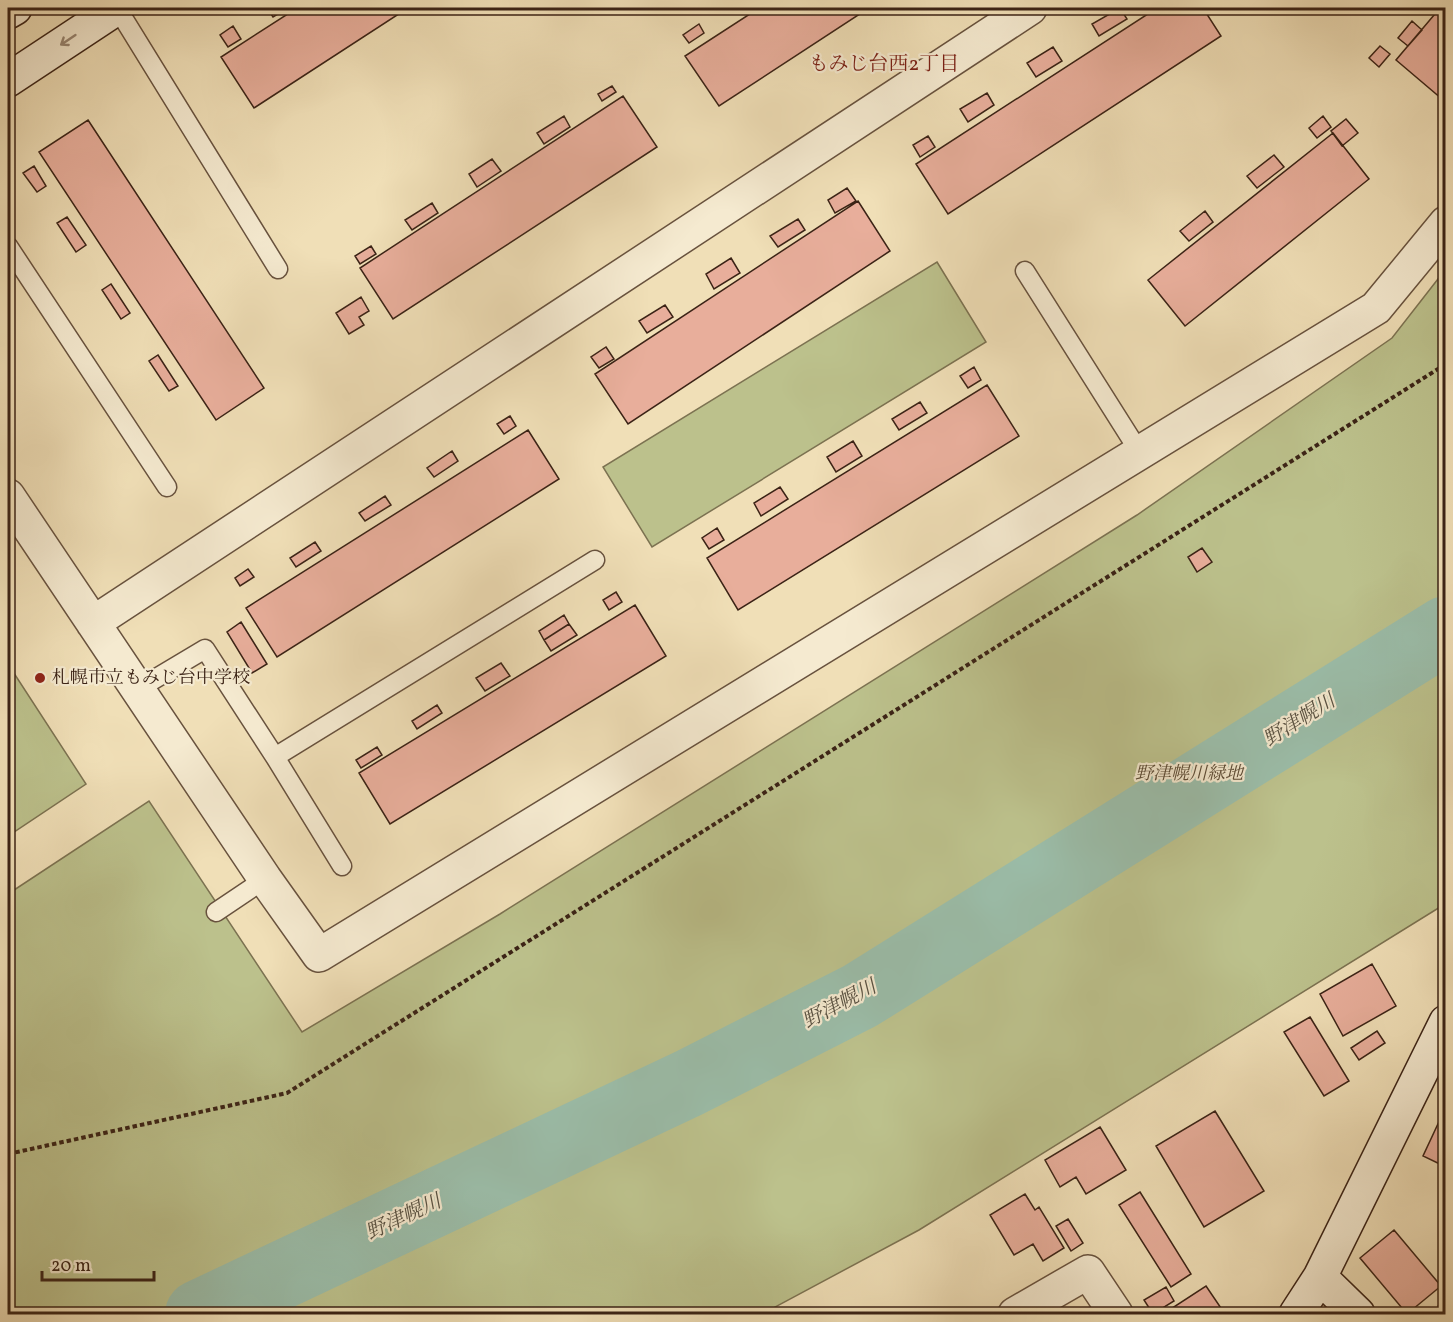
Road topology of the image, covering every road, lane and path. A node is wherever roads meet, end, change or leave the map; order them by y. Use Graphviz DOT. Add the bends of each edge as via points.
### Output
graph roads {
  1 [pos="15,8"];
  2 [pos="117,8"];
  3 [pos="1030,8"];
  4 [pos="8,12"];
  5 [pos="8,80"];
  6 [pos="1446,223"];
  7 [pos="8,246"];
  8 [pos="278,269"];
  9 [pos="1025,271"];
  10 [pos="1446,364"];
  11 [pos="1140,453"];
  12 [pos="167,487"];
  13 [pos="8,496"];
  14 [pos="595,560"];
  15 [pos="93,623"];
  16 [pos="138,689"];
  17 [pos="275,757"];
  18 [pos="342,866"];
  19 [pos="265,879"];
  20 [pos="216,912"];
  21 [pos="1446,1022"];
  22 [pos="8,1154"];
  23 [pos="1320,1277"];
  24 [pos="1015,1314"];
  25 [pos="1116,1314"];
  26 [pos="1296,1314"];
  27 [pos="1358,1314"];
  1 -- 4 [label="street"];
  2 -- 5 [label="street, one-way"];
  2 -- 8 [label="lane"];
  3 -- 15 [label="street"];
  6 -- 11 [label="street" via="1376,308"];
  7 -- 12 [label="lane"];
  9 -- 11 [label="lane"];
  10 -- 22 [label="path" via="287,1093"];
  11 -- 19 [label="street" via="319,955"];
  13 -- 15 [label="street"];
  14 -- 17 [label="lane"];
  15 -- 16 [label="street"];
  16 -- 17 [label="lane" via="205,649"];
  16 -- 19 [label="street"];
  17 -- 18 [label="lane"];
  19 -- 20 [label="lane"];
  21 -- 23 [label="street"];
  23 -- 26 [label="street"];
  23 -- 27 [label="street"];
  24 -- 25 [label="street" via="1088,1272"];
}
